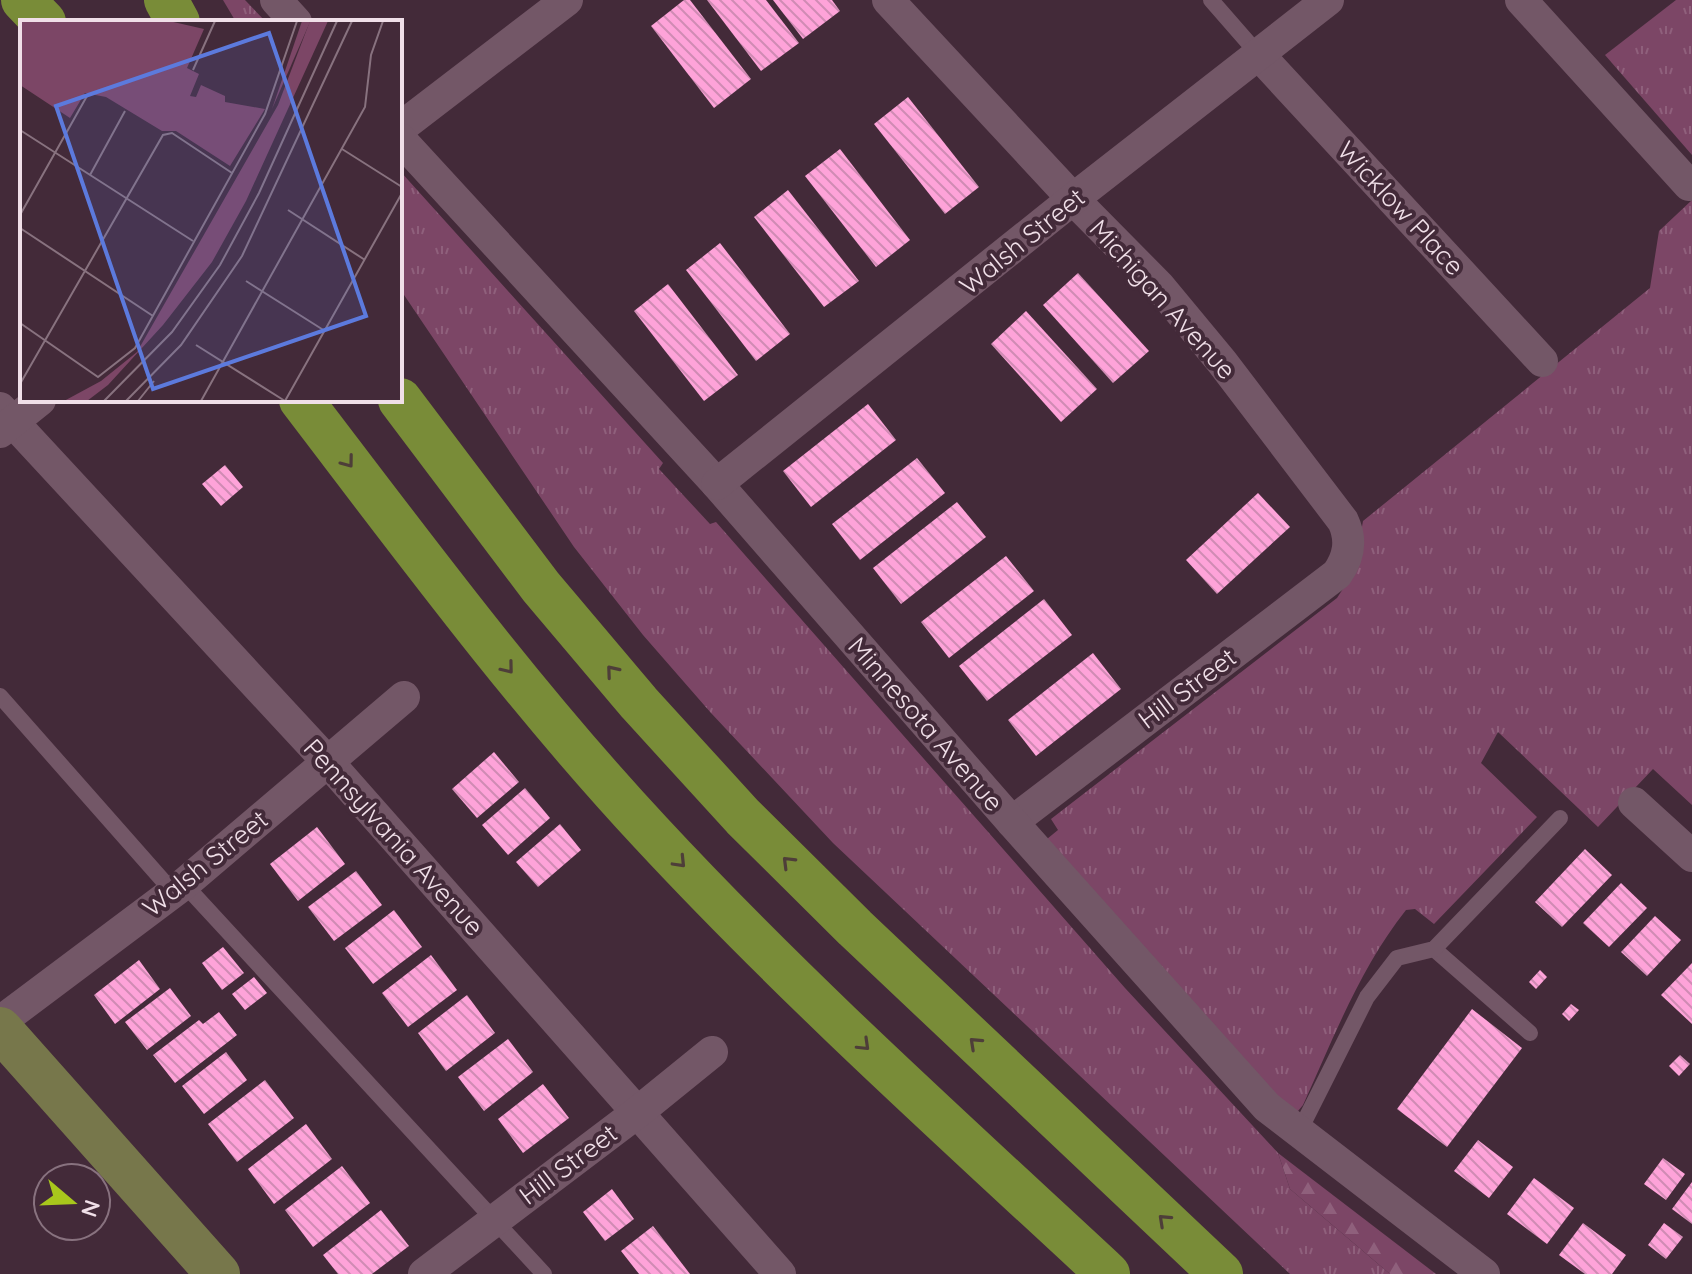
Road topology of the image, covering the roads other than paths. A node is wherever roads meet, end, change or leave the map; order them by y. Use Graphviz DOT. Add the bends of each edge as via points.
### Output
graph roads {
  1 [pos="23,0"];
  2 [pos="61,0"];
  3 [pos="166,0"];
  4 [pos="276,0"];
  5 [pos="567,0"];
  6 [pos="888,0"];
  7 [pos="1211,0"];
  8 [pos="1328,0"];
  9 [pos="1521,0"];
  10 [pos="42,20"];
  11 [pos="70,20"];
  12 [pos="177,20"];
  13 [pos="294,20"];
  14 [pos="1259,55"];
  15 [pos="402,126"];
  16 [pos="402,141"];
  17 [pos="1689,185"];
  18 [pos="1073,199"];
  19 [pos="1542,361"];
  20 [pos="36,402"];
  21 [pos="303,402"];
  22 [pos="402,402"];
  23 [pos="4,420"];
  24 [pos="717,484"];
  25 [pos="1349,545"];
  26 [pos="0,696"];
  27 [pos="404,697"];
  28 [pos="327,761"];
  29 [pos="1634,803"];
  30 [pos="1560,818"];
  31 [pos="1012,822"];
  32 [pos="1692,856"];
  33 [pos="179,888"];
  34 [pos="1434,949"];
  35 [pos="0,1022"];
  36 [pos="0,1029"];
  37 [pos="1530,1033"];
  38 [pos="712,1052"];
  39 [pos="638,1112"];
  40 [pos="1299,1132"];
  41 [pos="495,1218"];
  42 [pos="218,1274"];
  43 [pos="424,1274"];
  44 [pos="544,1274"];
  45 [pos="780,1274"];
  46 [pos="1108,1274"];
  47 [pos="1221,1274"];
  48 [pos="1484,1274"];
  1 -- 10 [label="highway"];
  2 -- 11 [label="highway"];
  3 -- 12 [label="highway"];
  4 -- 13 [label="street"];
  5 -- 15 [label="street"];
  6 -- 18 [label="street, Michigan Avenue"];
  7 -- 14 [label="lane"];
  8 -- 14 [label="street, Walsh Street"];
  9 -- 17 [label="street"];
  14 -- 18 [label="street, Walsh Street"];
  14 -- 19 [label="street, Wicklow Place"];
  16 -- 24 [label="street, Minnesota Avenue"];
  18 -- 24 [label="street, Walsh Street"];
  18 -- 25 [label="street, Michigan Avenue" via="1159,286 1222,362 1343,521"];
  20 -- 23 [label="street"];
  21 -- 46 [label="highway, one-way" via="452,601 651,833 761,946"];
  47 -- 22 [label="highway, one-way" via="743,817 541,587"];
  23 -- 28 [label="street, Pennsylvania Avenue"];
  24 -- 31 [label="street, Minnesota Avenue"];
  25 -- 31 [label="street, Hill Street" via="1337,574"];
  26 -- 33 [label="lane"];
  27 -- 28 [label="street, Walsh Street"];
  28 -- 33 [label="street, Walsh Street"];
  28 -- 39 [label="street, Pennsylvania Avenue"];
  29 -- 32 [label="street"];
  30 -- 34 [label="lane"];
  31 -- 40 [label="street, Minnesota Avenue" via="1267,1107"];
  33 -- 35 [label="street, Walsh Street"];
  33 -- 41 [label="lane"];
  34 -- 37 [label="lane"];
  34 -- 40 [label="lane" via="1397,958 1367,997"];
  36 -- 42 [label="main road"];
  38 -- 39 [label="street, Hill Street"];
  39 -- 41 [label="street, Hill Street"];
  39 -- 45 [label="street, Pennsylvania Avenue"];
  40 -- 48 [label="street, Minnesota Avenue"];
  41 -- 43 [label="street, Hill Street"];
  41 -- 44 [label="lane"];
}
